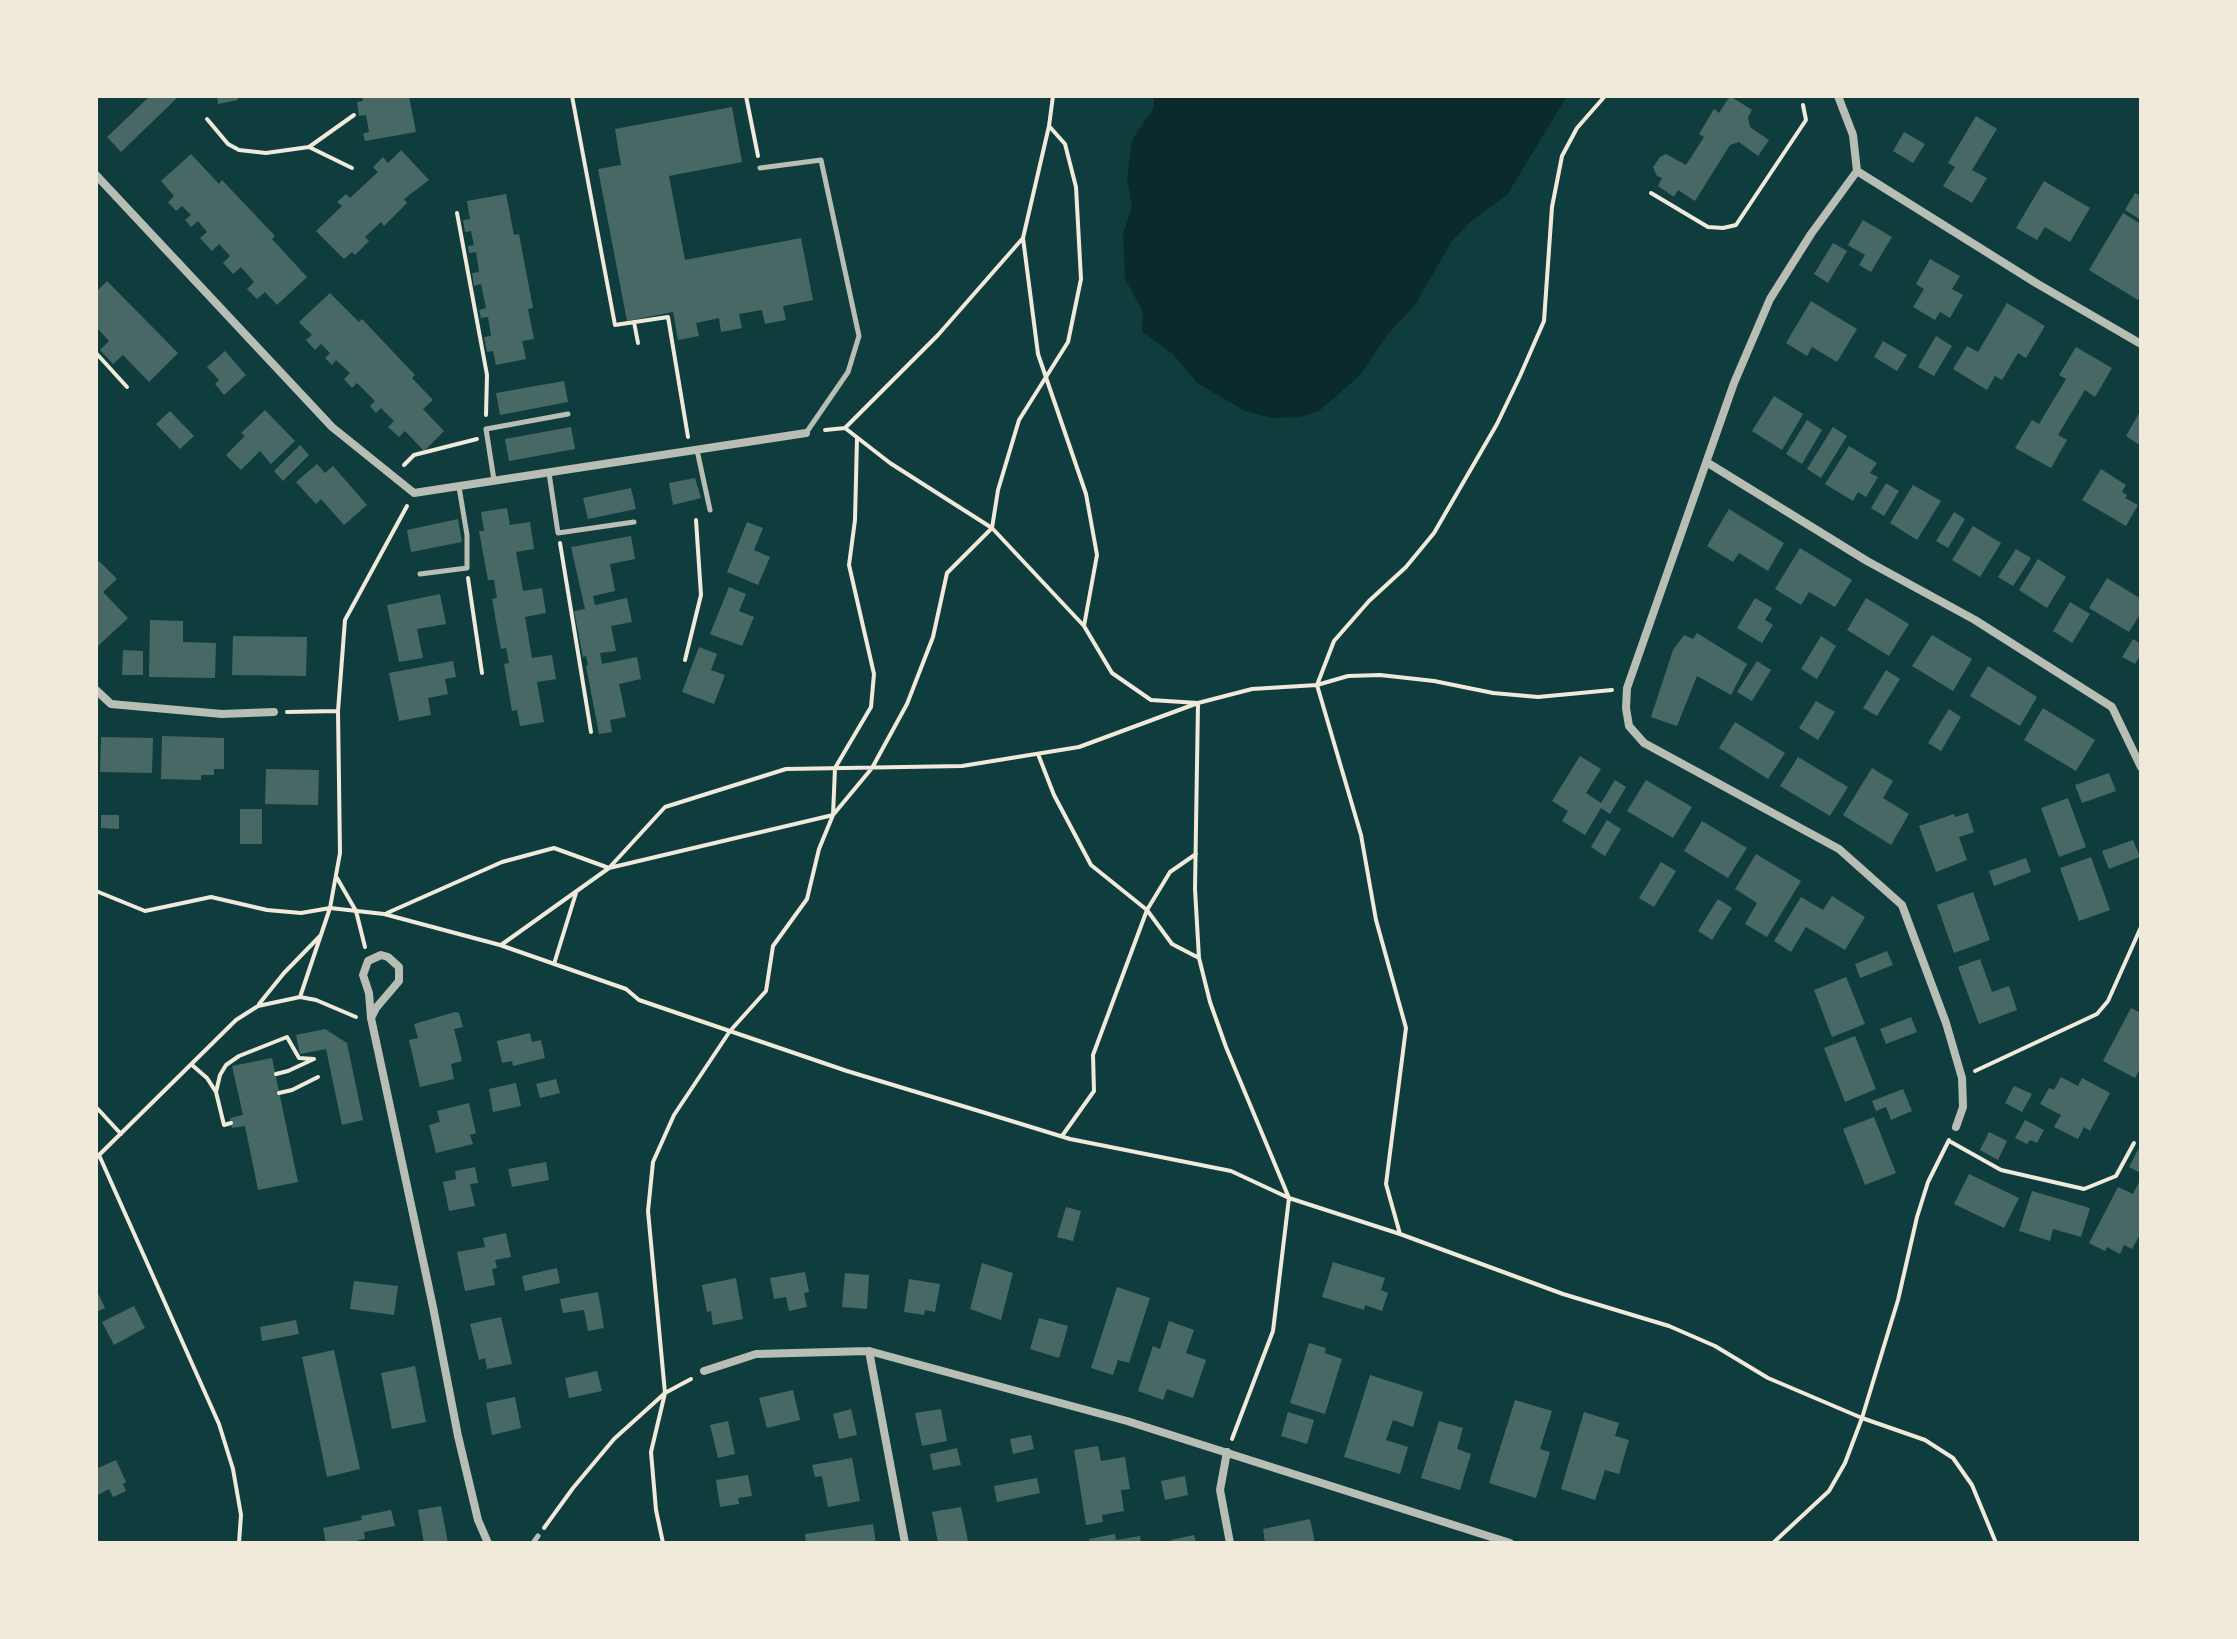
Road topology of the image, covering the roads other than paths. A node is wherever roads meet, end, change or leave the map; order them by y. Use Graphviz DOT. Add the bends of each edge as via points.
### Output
graph roads {
  1 [pos="1838,96"];
  2 [pos="760,168"];
  3 [pos="1857,171"];
  4 [pos="96,175"];
  5 [pos="2141,344"];
  6 [pos="568,414"];
  7 [pos="806,433"];
  8 [pos="694,451"];
  9 [pos="1708,463"];
  10 [pos="549,473"];
  11 [pos="494,481"];
  12 [pos="459,487"];
  13 [pos="710,510"];
  14 [pos="634,522"];
  15 [pos="420,574"];
  16 [pos="96,690"];
  17 [pos="274,712"];
  18 [pos="2141,767"];
  19 [pos="371,1018"];
  20 [pos="1956,1127"];
  21 [pos="869,1351"];
  22 [pos="704,1371"];
  23 [pos="1227,1452"];
  24 [pos="538,1536"];
  25 [pos="488,1543"];
  26 [pos="533,1543"];
  27 [pos="905,1543"];
  28 [pos="1230,1543"];
  29 [pos="1510,1543"];
  1 -- 3 [label="street" via="1853,135"];
  2 -- 7 [label="lane" via="821,160 859,336 848,372"];
  3 -- 5 [label="street"];
  3 -- 9 [label="street" via="1770,299"];
  4 -- 12 [label="street" via="332,427 414,493"];
  6 -- 11 [label="lane" via="486,429"];
  7 -- 8 [label="street"];
  8 -- 10 [label="street"];
  8 -- 13 [label="lane"];
  9 -- 18 [label="street" via="2112,707"];
  9 -- 20 [label="street" via="1627,688 1629,726 1644,743 1839,849 1902,905 1962,1078 1963,1107"];
  10 -- 11 [label="street"];
  10 -- 14 [label="lane" via="558,533"];
  11 -- 12 [label="street"];
  12 -- 15 [label="lane" via="467,568"];
  16 -- 17 [label="street" via="111,704 222,714"];
  19 -- 19 [label="street" via="399,981 395,961 381,955 368,961 363,975"];
  19 -- 25 [label="street" via="458,1436"];
  21 -- 22 [label="street" via="756,1354"];
  21 -- 23 [label="street"];
  21 -- 27 [label="street"];
  23 -- 28 [label="street" via="1220,1490"];
  23 -- 29 [label="street"];
  24 -- 26 [label="lane"];
}
